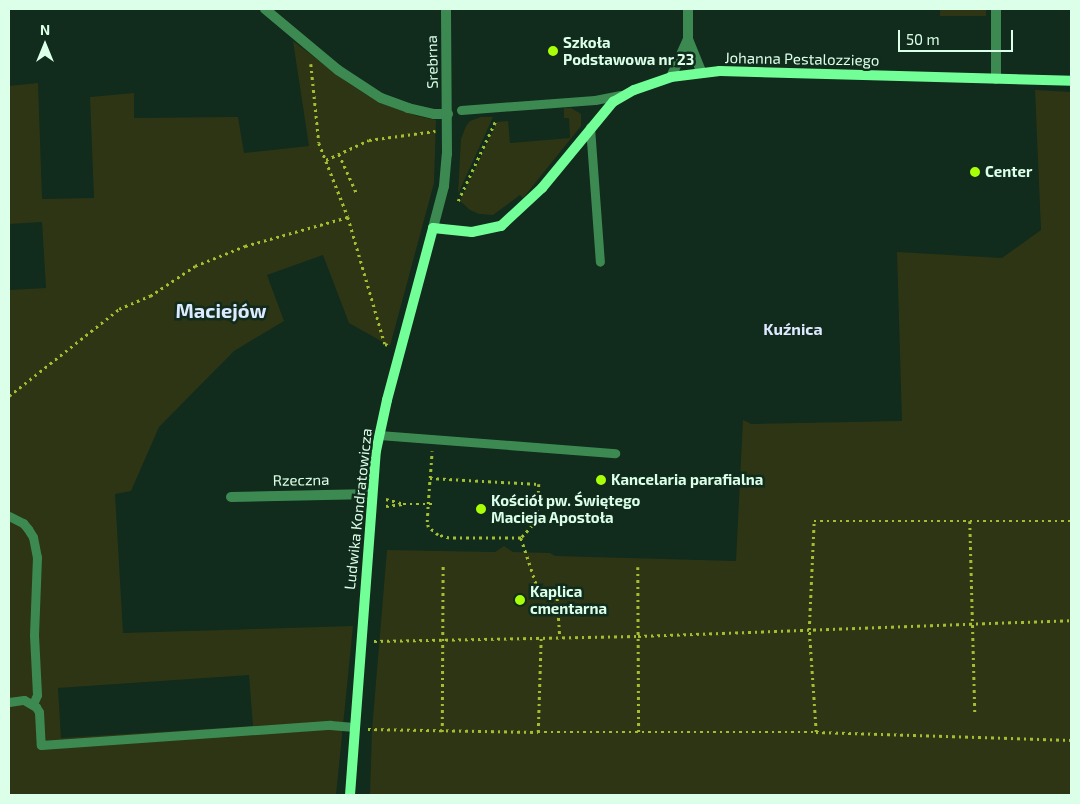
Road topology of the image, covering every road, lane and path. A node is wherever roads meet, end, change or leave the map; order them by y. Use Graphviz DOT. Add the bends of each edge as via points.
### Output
graph roads {
  1 [pos="265,9"];
  2 [pos="446,9"];
  3 [pos="688,9"];
  4 [pos="996,9"];
  5 [pos="688,39"];
  6 [pos="309,45"];
  7 [pos="701,72"];
  8 [pos="671,77"];
  9 [pos="996,79"];
  10 [pos="1071,81"];
  11 [pos="626,94"];
  12 [pos="461,110"];
  13 [pos="448,114"];
  14 [pos="498,116"];
  15 [pos="590,127"];
  16 [pos="439,130"];
  17 [pos="339,154"];
  18 [pos="326,160"];
  19 [pos="357,194"];
  20 [pos="458,201"];
  21 [pos="348,218"];
  22 [pos="433,228"];
  23 [pos="600,262"];
  24 [pos="392,347"];
  25 [pos="9,396"];
  26 [pos="379,435"];
  27 [pos="433,440"];
  28 [pos="615,453"];
  29 [pos="430,478"];
  30 [pos="372,494"];
  31 [pos="231,497"];
  32 [pos="386,500"];
  33 [pos="403,504"];
  34 [pos="430,504"];
  35 [pos="386,506"];
  36 [pos="9,516"];
  37 [pos="970,521"];
  38 [pos="1071,521"];
  39 [pos="521,538"];
  40 [pos="442,566"];
  41 [pos="638,567"];
  42 [pos="1071,620"];
  43 [pos="973,624"];
  44 [pos="809,630"];
  45 [pos="638,636"];
  46 [pos="541,638"];
  47 [pos="560,638"];
  48 [pos="442,640"];
  49 [pos="360,643"];
  50 [pos="9,702"];
  51 [pos="33,704"];
  52 [pos="975,712"];
  53 [pos="354,726"];
  54 [pos="442,732"];
  55 [pos="538,732"];
  56 [pos="816,732"];
  57 [pos="639,733"];
  58 [pos="1071,740"];
  59 [pos="350,795"];
  1 -- 6 [label="street"];
  2 -- 13 [label="street, Srebrna"];
  3 -- 5 [label="street"];
  4 -- 9 [label="street"];
  5 -- 7 [label="street"];
  5 -- 8 [label="street"];
  6 -- 13 [label="street" via="338,70 381,98 414,110"];
  6 -- 18 [label="path" via="319,143"];
  7 -- 8 [label="street, Johanna Pestalozziego"];
  7 -- 9 [label="street, Johanna Pestalozziego"];
  8 -- 11 [label="street, Johanna Pestalozziego"];
  9 -- 10 [label="street, Johanna Pestalozziego"];
  11 -- 12 [label="lane, Johanna Pestalozziego" via="595,100"];
  11 -- 15 [label="street, Johanna Pestalozziego" via="607,108"];
  13 -- 22 [label="street, Ludwika Kondratowicza" via="446,179"];
  14 -- 20 [label="path"];
  15 -- 22 [label="street, Johanna Pestalozziego" via="542,188 506,222 490,230 462,232"];
  15 -- 23 [label="lane"];
  16 -- 17 [label="path" via="369,140"];
  17 -- 18 [label="path"];
  17 -- 19 [label="path"];
  18 -- 21 [label="path"];
  21 -- 24 [label="path" via="385,344"];
  21 -- 25 [label="path" via="246,246 195,266 150,296 119,309"];
  22 -- 26 [label="street, Ludwika Kondratowicza"];
  26 -- 27 [label="lane"];
  26 -- 30 [label="street, Ludwika Kondratowicza"];
  27 -- 28 [label="lane"];
  27 -- 29 [label="path"];
  29 -- 34 [label="path"];
  29 -- 39 [label="path" via="539,484 536,521"];
  30 -- 31 [label="street, Rzeczna"];
  30 -- 49 [label="street, Ludwika Kondratowicza"];
  32 -- 33 [label="path"];
  33 -- 34 [label="path"];
  33 -- 35 [label="path"];
  34 -- 39 [label="path" via="428,527 444,538"];
  36 -- 51 [label="lane" via="28,529 37,556 34,635 37,695"];
  37 -- 38 [label="path"];
  37 -- 43 [label="path"];
  37 -- 44 [label="path" via="814,521"];
  39 -- 47 [label="path" via="539,592 557,592"];
  40 -- 48 [label="path"];
  41 -- 45 [label="path"];
  42 -- 43 [label="path"];
  43 -- 44 [label="path"];
  43 -- 52 [label="path"];
  44 -- 45 [label="path"];
  44 -- 56 [label="path"];
  45 -- 47 [label="path"];
  45 -- 57 [label="path"];
  46 -- 47 [label="path"];
  46 -- 48 [label="path"];
  46 -- 55 [label="path"];
  48 -- 49 [label="path"];
  48 -- 54 [label="path"];
  49 -- 53 [label="street, Ludwika Kondratowicza"];
  50 -- 51 [label="lane" via="24,700"];
  51 -- 53 [label="lane" via="39,712 41,745"];
  53 -- 54 [label="path" via="372,730"];
  53 -- 59 [label="street, Ludwika Kondratowicza"];
  54 -- 55 [label="path"];
  55 -- 57 [label="path"];
  56 -- 57 [label="path"];
  56 -- 58 [label="path"];
}
